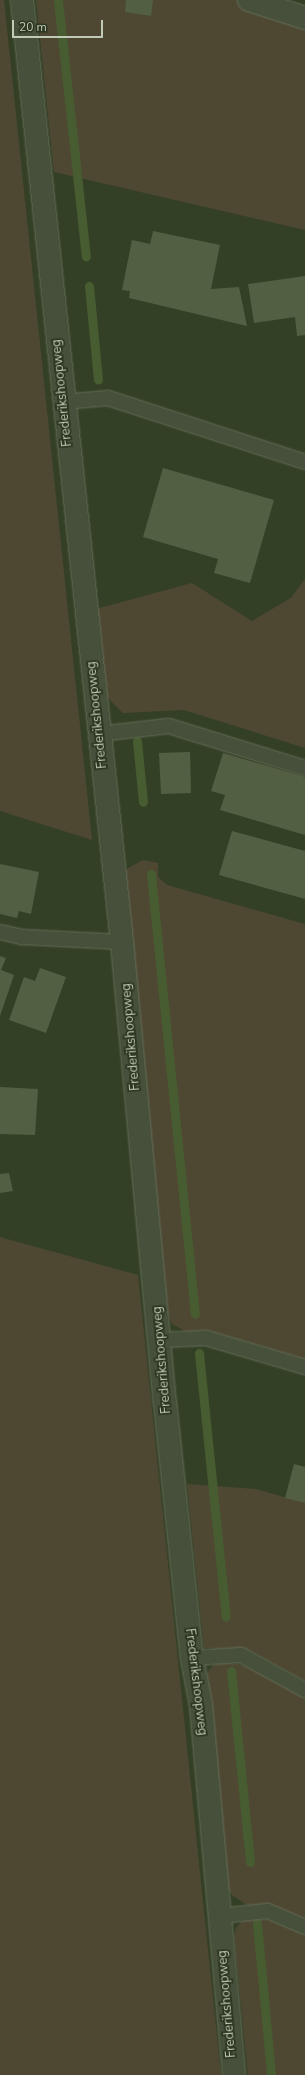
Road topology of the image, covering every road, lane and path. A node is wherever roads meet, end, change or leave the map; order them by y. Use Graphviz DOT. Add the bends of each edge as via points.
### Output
graph roads {
  1 [pos="22,0"];
  2 [pos="249,0"];
  3 [pos="305,18"];
  4 [pos="63,402"];
  5 [pos="305,462"];
  6 [pos="99,734"];
  7 [pos="305,768"];
  8 [pos="0,932"];
  9 [pos="122,942"];
  10 [pos="160,1340"];
  11 [pos="305,1367"];
  12 [pos="192,1658"];
  13 [pos="305,1690"];
  14 [pos="219,1916"];
  15 [pos="305,1927"];
  16 [pos="234,2075"];
  1 -- 4 [label="street, Frederikshoopweg"];
  2 -- 3 [label="street"];
  4 -- 5 [label="lane" via="108,398"];
  4 -- 6 [label="street, Frederikshoopweg"];
  6 -- 7 [label="lane" via="169,726"];
  6 -- 9 [label="street, Frederikshoopweg"];
  8 -- 9 [label="lane" via="22,937"];
  9 -- 10 [label="street, Frederikshoopweg"];
  10 -- 11 [label="lane" via="206,1338"];
  10 -- 12 [label="street, Frederikshoopweg"];
  12 -- 13 [label="lane" via="241,1655"];
  12 -- 14 [label="street, Frederikshoopweg" via="201,1705"];
  14 -- 15 [label="lane" via="268,1911"];
  14 -- 16 [label="street, Frederikshoopweg"];
}
